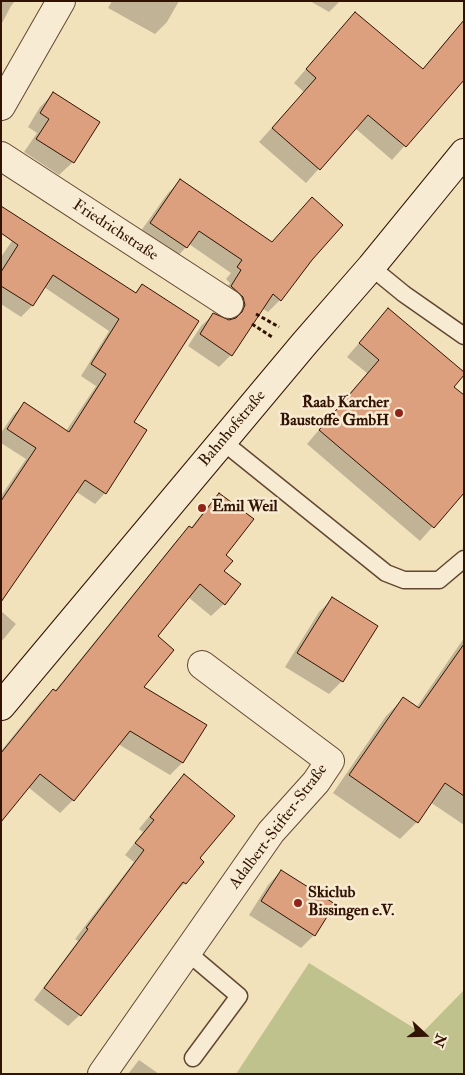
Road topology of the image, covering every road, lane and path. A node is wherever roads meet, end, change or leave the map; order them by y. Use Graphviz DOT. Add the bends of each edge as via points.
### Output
graph roads {
  1 [pos="61,1"];
  2 [pos="1,106"];
  3 [pos="464,153"];
  4 [pos="1,156"];
  5 [pos="371,267"];
  6 [pos="239,312"];
  7 [pos="464,336"];
  8 [pos="272,337"];
  9 [pos="304,344"];
  10 [pos="222,441"];
  11 [pos="464,559"];
  12 [pos="202,665"];
  13 [pos="1,706"];
  14 [pos="187,952"];
  15 [pos="193,1058"];
  16 [pos="102,1074"];
  1 -- 2 [label="street"];
  3 -- 5 [label="street, Bahnhofstraße"];
  4 -- 6 [label="street, Friedrichstraße"];
  5 -- 7 [label="lane"];
  5 -- 9 [label="street, Bahnhofstraße"];
  6 -- 8 [label="path"];
  6 -- 9 [label="path" via="258,314"];
  9 -- 10 [label="street, Bahnhofstraße"];
  10 -- 11 [label="lane" via="386,574 404,580 439,580"];
  10 -- 13 [label="street, Bahnhofstraße"];
  12 -- 14 [label="street, Adalbert-Stifter-Straße" via="330,761 316,782 271,832"];
  14 -- 15 [label="lane" via="239,996"];
  14 -- 16 [label="street, Adalbert-Stifter-Straße"];
}
